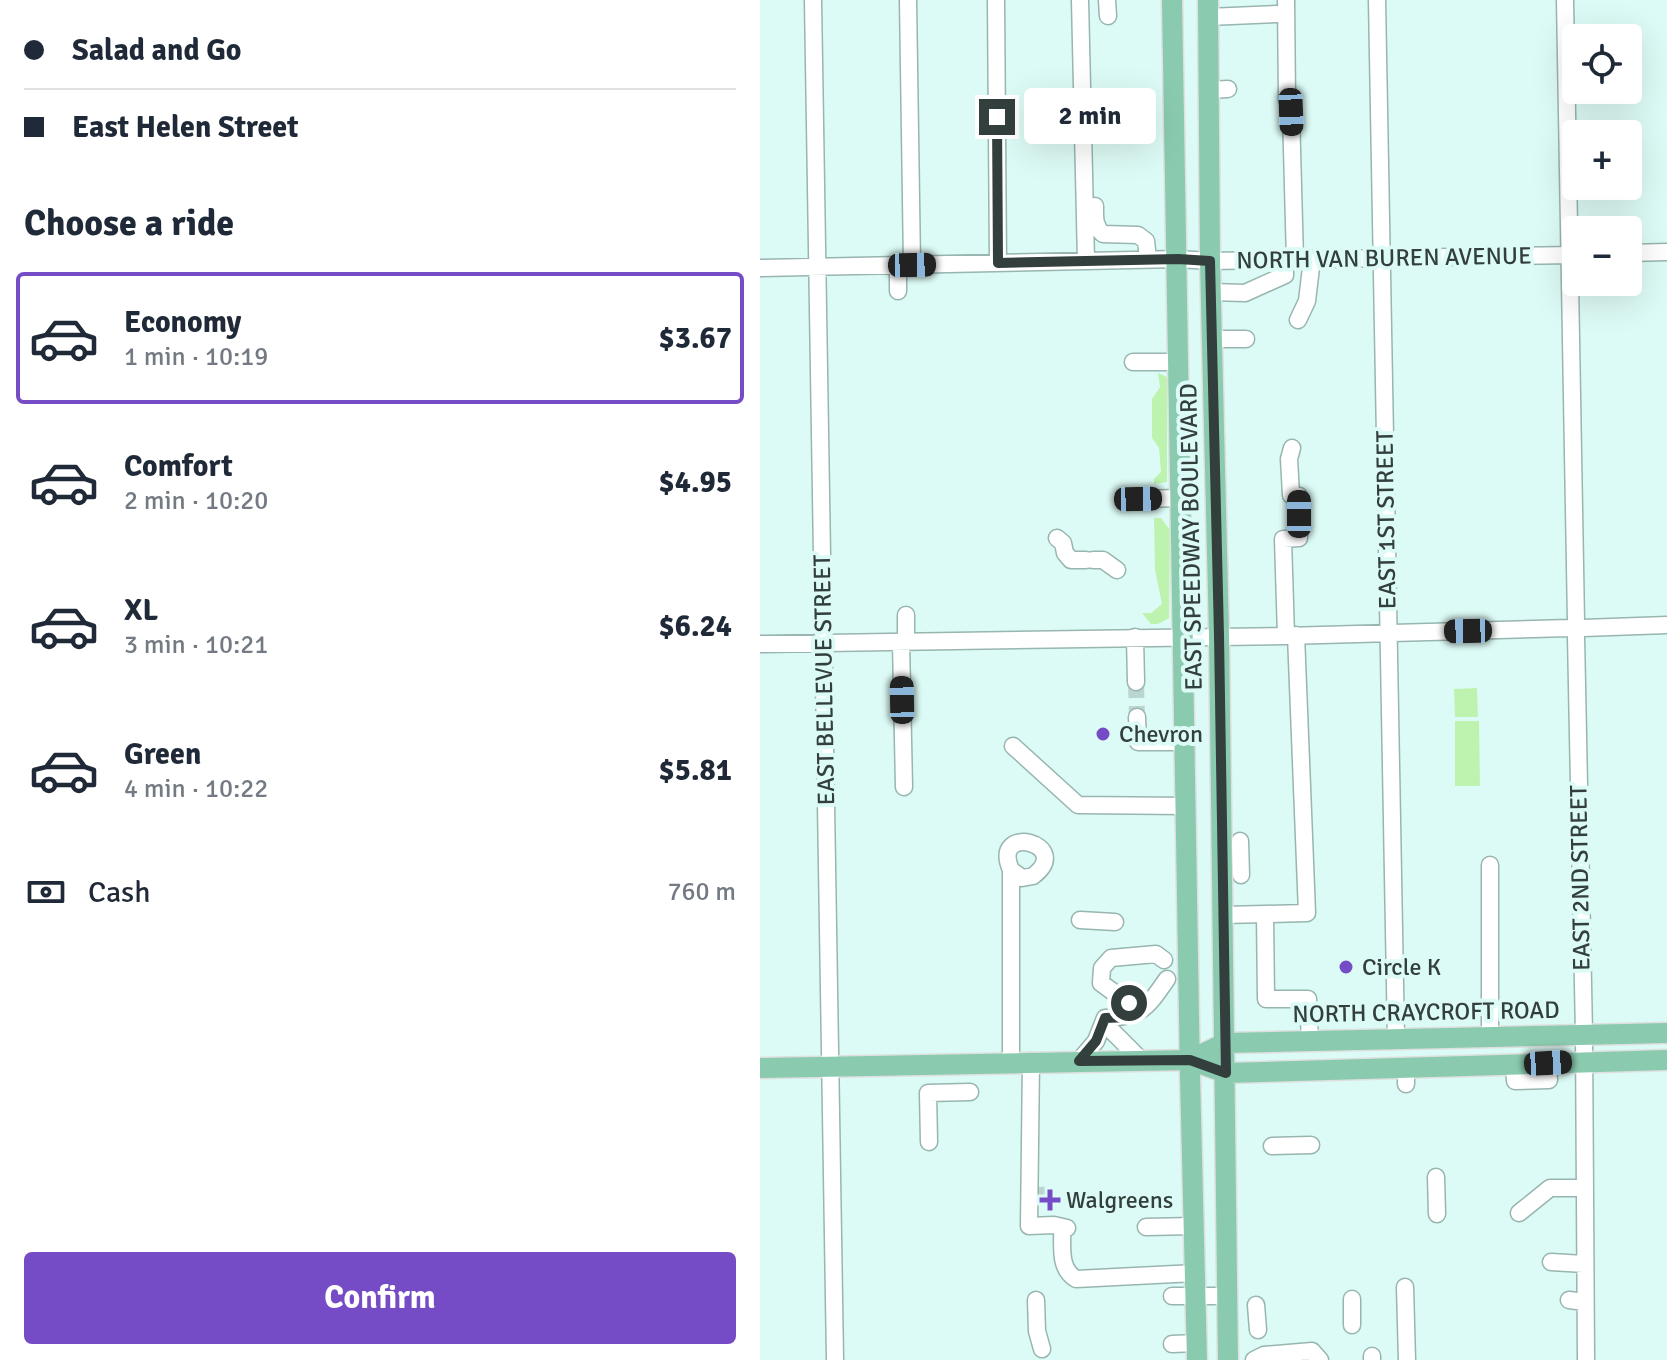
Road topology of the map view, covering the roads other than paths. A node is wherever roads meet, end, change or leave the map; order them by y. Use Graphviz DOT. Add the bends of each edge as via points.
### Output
graph roads {
  1 [pos="813,0"];
  2 [pos="908,0"];
  3 [pos="996,0"];
  4 [pos="1080,0"];
  5 [pos="1377,0"];
  6 [pos="1565,0"];
  7 [pos="1281,7"];
  8 [pos="1208,8"];
  9 [pos="1168,10"];
  10 [pos="1095,184"];
  11 [pos="1572,216"];
  12 [pos="1667,252"];
  13 [pos="1642,253"];
  14 [pos="1562,255"];
  15 [pos="1380,257"];
  16 [pos="1148,259"];
  17 [pos="1178,259"];
  18 [pos="1312,259"];
  19 [pos="1290,260"];
  20 [pos="1086,261"];
  21 [pos="1210,261"];
  22 [pos="998,263"];
  23 [pos="905,265"];
  24 [pos="818,267"];
  25 [pos="760,268"];
  26 [pos="898,291"];
  27 [pos="1211,292"];
  28 [pos="1573,296"];
  29 [pos="1298,320"];
  30 [pos="1213,339"];
  31 [pos="1246,339"];
  32 [pos="1133,362"];
  33 [pos="1179,362"];
  34 [pos="1292,448"];
  35 [pos="1181,498"];
  36 [pos="1138,499"];
  37 [pos="1057,538"];
  38 [pos="1117,570"];
  39 [pos="906,615"];
  40 [pos="1667,625"];
  41 [pos="1576,628"];
  42 [pos="1388,633"];
  43 [pos="1184,635"];
  44 [pos="1219,635"];
  45 [pos="1291,635"];
  46 [pos="1135,637"];
  47 [pos="823,642"];
  48 [pos="904,642"];
  49 [pos="760,644"];
  50 [pos="1136,682"];
  51 [pos="1137,717"];
  52 [pos="1184,742"];
  53 [pos="1013,746"];
  54 [pos="904,787"];
  55 [pos="1185,806"];
  56 [pos="1240,841"];
  57 [pos="1490,865"];
  58 [pos="1011,870"];
  59 [pos="1241,875"];
  60 [pos="1265,914"];
  61 [pos="1224,915"];
  62 [pos="1080,920"];
  63 [pos="1115,922"];
  64 [pos="1188,965"];
  65 [pos="1166,968"];
  66 [pos="1130,1004"];
  67 [pos="1105,1018"];
  68 [pos="1667,1033"];
  69 [pos="1584,1034"];
  70 [pos="1490,1037"];
  71 [pos="1396,1039"];
  72 [pos="1310,1041"];
  73 [pos="1225,1043"];
  74 [pos="1190,1060"];
  75 [pos="1667,1060"];
  76 [pos="1079,1061"];
  77 [pos="1142,1061"];
  78 [pos="1583,1061"];
  79 [pos="1021,1062"];
  80 [pos="939,1064"];
  81 [pos="830,1066"];
  82 [pos="760,1068"];
  83 [pos="1226,1073"];
  84 [pos="970,1092"];
  85 [pos="939,1093"];
  86 [pos="1032,1123"];
  87 [pos="929,1142"];
  88 [pos="1311,1145"];
  89 [pos="1272,1146"];
  90 [pos="1436,1177"];
  91 [pos="1584,1188"];
  92 [pos="1519,1213"];
  93 [pos="1437,1214"];
  94 [pos="1194,1226"];
  95 [pos="1061,1227"];
  96 [pos="1146,1227"];
  97 [pos="1551,1262"];
  98 [pos="1584,1264"];
  99 [pos="1195,1273"];
  100 [pos="1405,1287"];
  101 [pos="1196,1295"];
  102 [pos="1172,1296"];
  103 [pos="1227,1296"];
  104 [pos="1352,1299"];
  105 [pos="1036,1300"];
  106 [pos="1256,1305"];
  107 [pos="1352,1325"];
  108 [pos="1258,1330"];
  109 [pos="1172,1344"];
  110 [pos="1042,1349"];
  111 [pos="1197,1352"];
  112 [pos="835,1360"];
  113 [pos="1228,1360"];
  114 [pos="1254,1360"];
  115 [pos="1320,1360"];
  116 [pos="1407,1360"];
  117 [pos="1586,1360"];
  1 -- 24 [label="street, EAST BELLEVUE STREET"];
  2 -- 23 [label="street"];
  3 -- 22 [label="street"];
  4 -- 20 [label="street"];
  5 -- 15 [label="street, EAST 1ST STREET"];
  6 -- 11 [label="street, EAST 2ND STREET"];
  7 -- 8 [label="street"];
  7 -- 19 [label="street" via="1289,106"];
  8 -- 21 [label="main road, EAST SPEEDWAY BOULEVARD" via="1218,90"];
  9 -- 17 [label="main road, EAST SPEEDWAY BOULEVARD" via="1167,136"];
  10 -- 16 [label="street" via="1099,231 1138,235 1146,241"];
  12 -- 13 [label="street"];
  14 -- 15 [label="street, NORTH VAN BUREN AVENUE"];
  15 -- 18 [label="street, NORTH VAN BUREN AVENUE"];
  15 -- 42 [label="street, EAST 1ST STREET"];
  16 -- 17 [label="street, NORTH VAN BUREN AVENUE"];
  16 -- 20 [label="street, NORTH VAN BUREN AVENUE"];
  17 -- 21 [label="street, NORTH VAN BUREN AVENUE"];
  17 -- 33 [label="main road, EAST SPEEDWAY BOULEVARD"];
  18 -- 19 [label="street, NORTH VAN BUREN AVENUE"];
  18 -- 29 [label="street" via="1307,301"];
  19 -- 21 [label="street, NORTH VAN BUREN AVENUE"];
  19 -- 27 [label="street" via="1285,275 1245,293"];
  20 -- 22 [label="street, NORTH VAN BUREN AVENUE"];
  21 -- 27 [label="main road, EAST SPEEDWAY BOULEVARD"];
  22 -- 23 [label="street, NORTH VAN BUREN AVENUE"];
  23 -- 24 [label="street, NORTH VAN BUREN AVENUE"];
  23 -- 26 [label="street"];
  24 -- 25 [label="street, NORTH VAN BUREN AVENUE"];
  24 -- 47 [label="street, EAST BELLEVUE STREET"];
  27 -- 30 [label="main road, EAST SPEEDWAY BOULEVARD"];
  28 -- 41 [label="street, EAST 2ND STREET"];
  30 -- 31 [label="street"];
  30 -- 44 [label="main road, EAST SPEEDWAY BOULEVARD"];
  32 -- 33 [label="street"];
  33 -- 35 [label="main road, EAST SPEEDWAY BOULEVARD"];
  34 -- 45 [label="street" via="1291,495 1299,496 1299,538 1283,539"];
  35 -- 36 [label="street"];
  35 -- 43 [label="main road, EAST SPEEDWAY BOULEVARD"];
  37 -- 38 [label="street" via="1071,560 1103,560"];
  39 -- 48 [label="street"];
  40 -- 41 [label="street"];
  41 -- 42 [label="street"];
  41 -- 69 [label="street, EAST 2ND STREET"];
  42 -- 45 [label="street"];
  42 -- 71 [label="street, EAST 1ST STREET"];
  43 -- 44 [label="street"];
  43 -- 46 [label="street"];
  43 -- 52 [label="main road, EAST SPEEDWAY BOULEVARD"];
  44 -- 45 [label="street"];
  44 -- 61 [label="main road, EAST SPEEDWAY BOULEVARD"];
  45 -- 60 [label="street" via="1307,913"];
  46 -- 48 [label="street"];
  46 -- 50 [label="street"];
  47 -- 48 [label="street"];
  47 -- 49 [label="street"];
  47 -- 81 [label="street, EAST BELLEVUE STREET"];
  48 -- 54 [label="street"];
  51 -- 52 [label="street" via="1138,742"];
  52 -- 55 [label="main road, EAST SPEEDWAY BOULEVARD"];
  53 -- 55 [label="street" via="1078,805"];
  55 -- 64 [label="main road, EAST SPEEDWAY BOULEVARD"];
  56 -- 59 [label="street"];
  57 -- 70 [label="street"];
  58 -- 79 [label="street"];
  60 -- 61 [label="street"];
  60 -- 72 [label="street" via="1266,999 1308,999"];
  61 -- 73 [label="main road, EAST SPEEDWAY BOULEVARD"];
  62 -- 63 [label="street"];
  64 -- 65 [label="street"];
  64 -- 74 [label="main road, EAST SPEEDWAY BOULEVARD"];
  65 -- 66 [label="street"];
  65 -- 66 [label="street" via="1156,954 1111,958 1102,968 1101,983"];
  66 -- 67 [label="street" via="1129,1017"];
  67 -- 76 [label="street" via="1096,1041"];
  67 -- 77 [label="street"];
  68 -- 69 [label="main road, NORTH CRAYCROFT ROAD"];
  69 -- 70 [label="main road, NORTH CRAYCROFT ROAD"];
  69 -- 78 [label="street, EAST 2ND STREET"];
  70 -- 71 [label="main road, NORTH CRAYCROFT ROAD"];
  71 -- 72 [label="main road, NORTH CRAYCROFT ROAD"];
  72 -- 73 [label="main road, NORTH CRAYCROFT ROAD"];
  73 -- 74 [label="main road, NORTH CRAYCROFT ROAD"];
  73 -- 83 [label="main road, EAST SPEEDWAY BOULEVARD"];
  74 -- 77 [label="main road, NORTH CRAYCROFT ROAD"];
  74 -- 83 [label="main road, NORTH CRAYCROFT ROAD"];
  74 -- 94 [label="main road, EAST SPEEDWAY BOULEVARD"];
  75 -- 78 [label="main road, NORTH CRAYCROFT ROAD"];
  76 -- 77 [label="main road, NORTH CRAYCROFT ROAD"];
  76 -- 79 [label="main road, NORTH CRAYCROFT ROAD"];
  78 -- 83 [label="main road, NORTH CRAYCROFT ROAD" via="1548,1072"];
  78 -- 91 [label="street, EAST 2ND STREET"];
  79 -- 80 [label="main road, NORTH CRAYCROFT ROAD"];
  79 -- 86 [label="street"];
  80 -- 81 [label="main road, NORTH CRAYCROFT ROAD"];
  80 -- 85 [label="street"];
  81 -- 82 [label="main road, NORTH CRAYCROFT ROAD"];
  81 -- 112 [label="street, EAST BELLEVUE STREET"];
  83 -- 103 [label="main road, EAST SPEEDWAY BOULEVARD"];
  84 -- 85 [label="street"];
  85 -- 87 [label="street" via="928,1093"];
  86 -- 95 [label="street" via="1040,1211"];
  86 -- 95 [label="street" via="1029,1226"];
  88 -- 89 [label="street"];
  90 -- 93 [label="street"];
  91 -- 92 [label="street" via="1550,1188"];
  91 -- 98 [label="street, EAST 2ND STREET"];
  94 -- 96 [label="street"];
  94 -- 99 [label="main road, EAST SPEEDWAY BOULEVARD"];
  95 -- 99 [label="street" via="1065,1270 1076,1279"];
  97 -- 98 [label="street"];
  98 -- 117 [label="street, EAST 2ND STREET" via="1577,1301"];
  99 -- 101 [label="main road, EAST SPEEDWAY BOULEVARD"];
  100 -- 116 [label="street"];
  101 -- 102 [label="street"];
  101 -- 103 [label="street"];
  101 -- 111 [label="main road, EAST SPEEDWAY BOULEVARD"];
  103 -- 113 [label="main road, EAST SPEEDWAY BOULEVARD"];
  104 -- 107 [label="street"];
  105 -- 110 [label="street"];
  106 -- 108 [label="street"];
  109 -- 111 [label="street"];
  114 -- 115 [label="street" via="1312,1351"];
}
